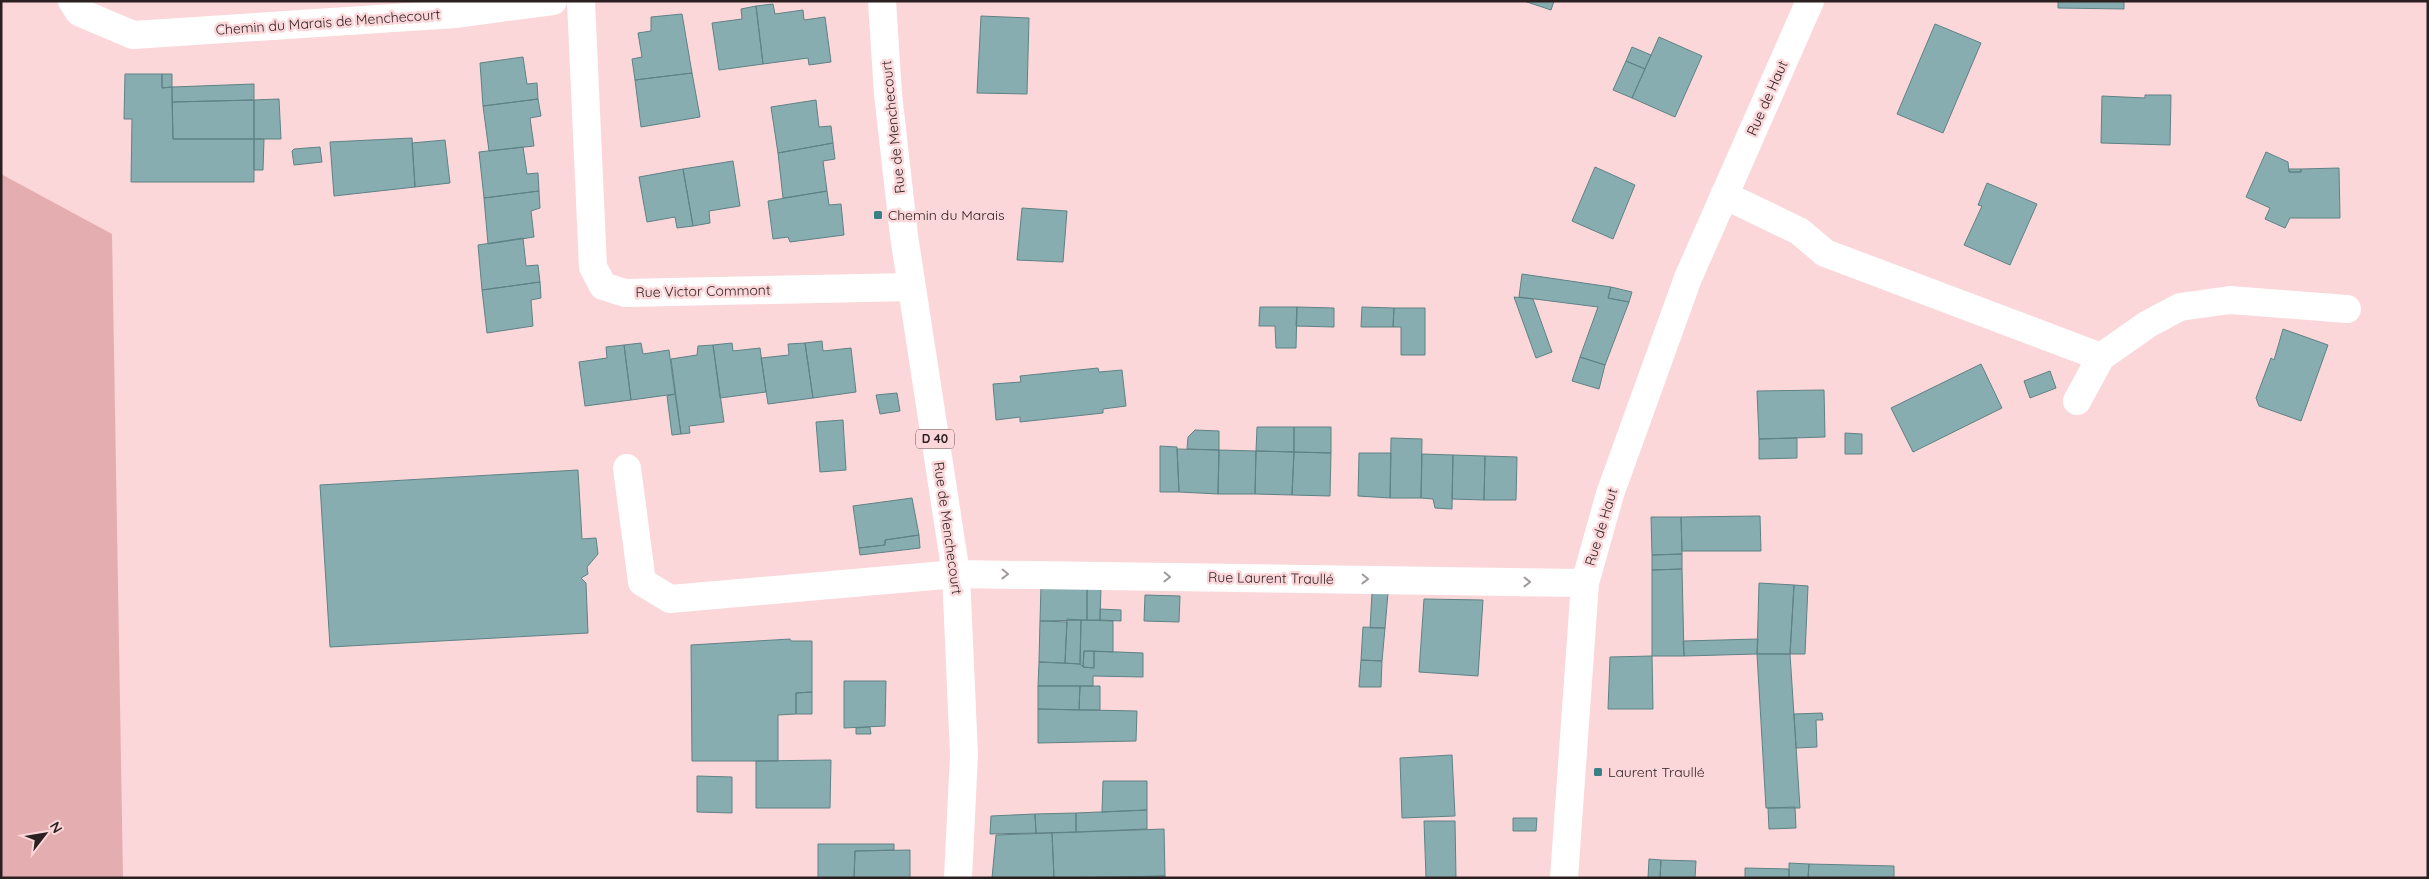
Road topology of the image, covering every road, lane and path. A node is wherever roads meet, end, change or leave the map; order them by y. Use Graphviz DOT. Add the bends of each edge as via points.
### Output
graph roads {
  1 [pos="72,1"];
  2 [pos="553,1"];
  3 [pos="581,1"];
  4 [pos="882,1"];
  5 [pos="1810,1"];
  6 [pos="1724,195"];
  7 [pos="912,287"];
  8 [pos="2347,309"];
  9 [pos="2100,357"];
  10 [pos="2077,401"];
  11 [pos="626,468"];
  12 [pos="956,574"];
  13 [pos="1585,582"];
  14 [pos="958,878"];
  15 [pos="1564,878"];
  1 -- 2 [label="street, Chemin du Marais de Menchecourt" via="79,12 132,35 455,14"];
  3 -- 7 [label="street, Rue Victor Commont" via="593,267 603,286 625,293"];
  4 -- 7 [label="street, Rue de Menchecourt / D 40" via="888,94"];
  5 -- 6 [label="street, Rue de Haut"];
  6 -- 9 [label="street" via="1799,231 1825,253"];
  6 -- 13 [label="street, Rue de Haut" via="1688,278 1610,494"];
  7 -- 12 [label="street, Rue de Menchecourt / D 40"];
  8 -- 9 [label="street" via="2230,300 2180,307 2148,324"];
  9 -- 10 [label="street"];
  11 -- 12 [label="street, Rue Laurent Traullé" via="642,582 670,599"];
  12 -- 13 [label="street, Rue Laurent Traullé, one-way"];
  12 -- 14 [label="street, Rue de Menchecourt / D 40" via="964,755"];
  13 -- 15 [label="street, Rue de Haut"];
}
